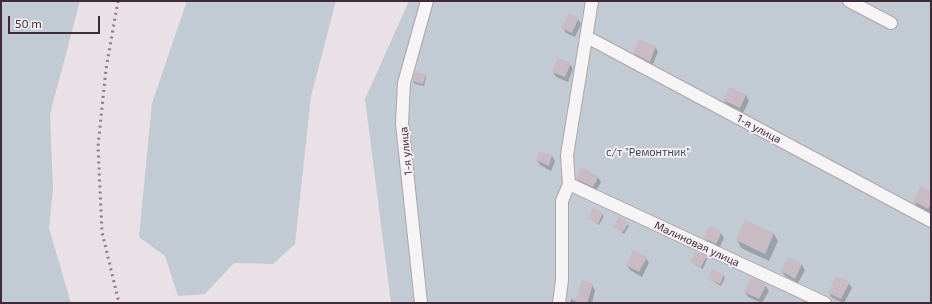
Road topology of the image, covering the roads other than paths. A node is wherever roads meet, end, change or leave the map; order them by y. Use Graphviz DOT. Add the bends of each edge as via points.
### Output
graph roads {
  1 [pos="426,1"];
  2 [pos="592,1"];
  3 [pos="849,1"];
  4 [pos="891,23"];
  5 [pos="587,37"];
  6 [pos="569,184"];
  7 [pos="931,221"];
  8 [pos="421,303"];
  9 [pos="559,303"];
  10 [pos="825,303"];
  1 -- 8 [label="street, 1-я улица" via="404,83 402,123"];
  2 -- 5 [label="street"];
  3 -- 4 [label="street"];
  5 -- 6 [label="street" via="567,155"];
  5 -- 7 [label="street, 1-я улица"];
  6 -- 9 [label="street" via="562,201 562,280"];
  6 -- 10 [label="street, Малиновая улица"];
}
